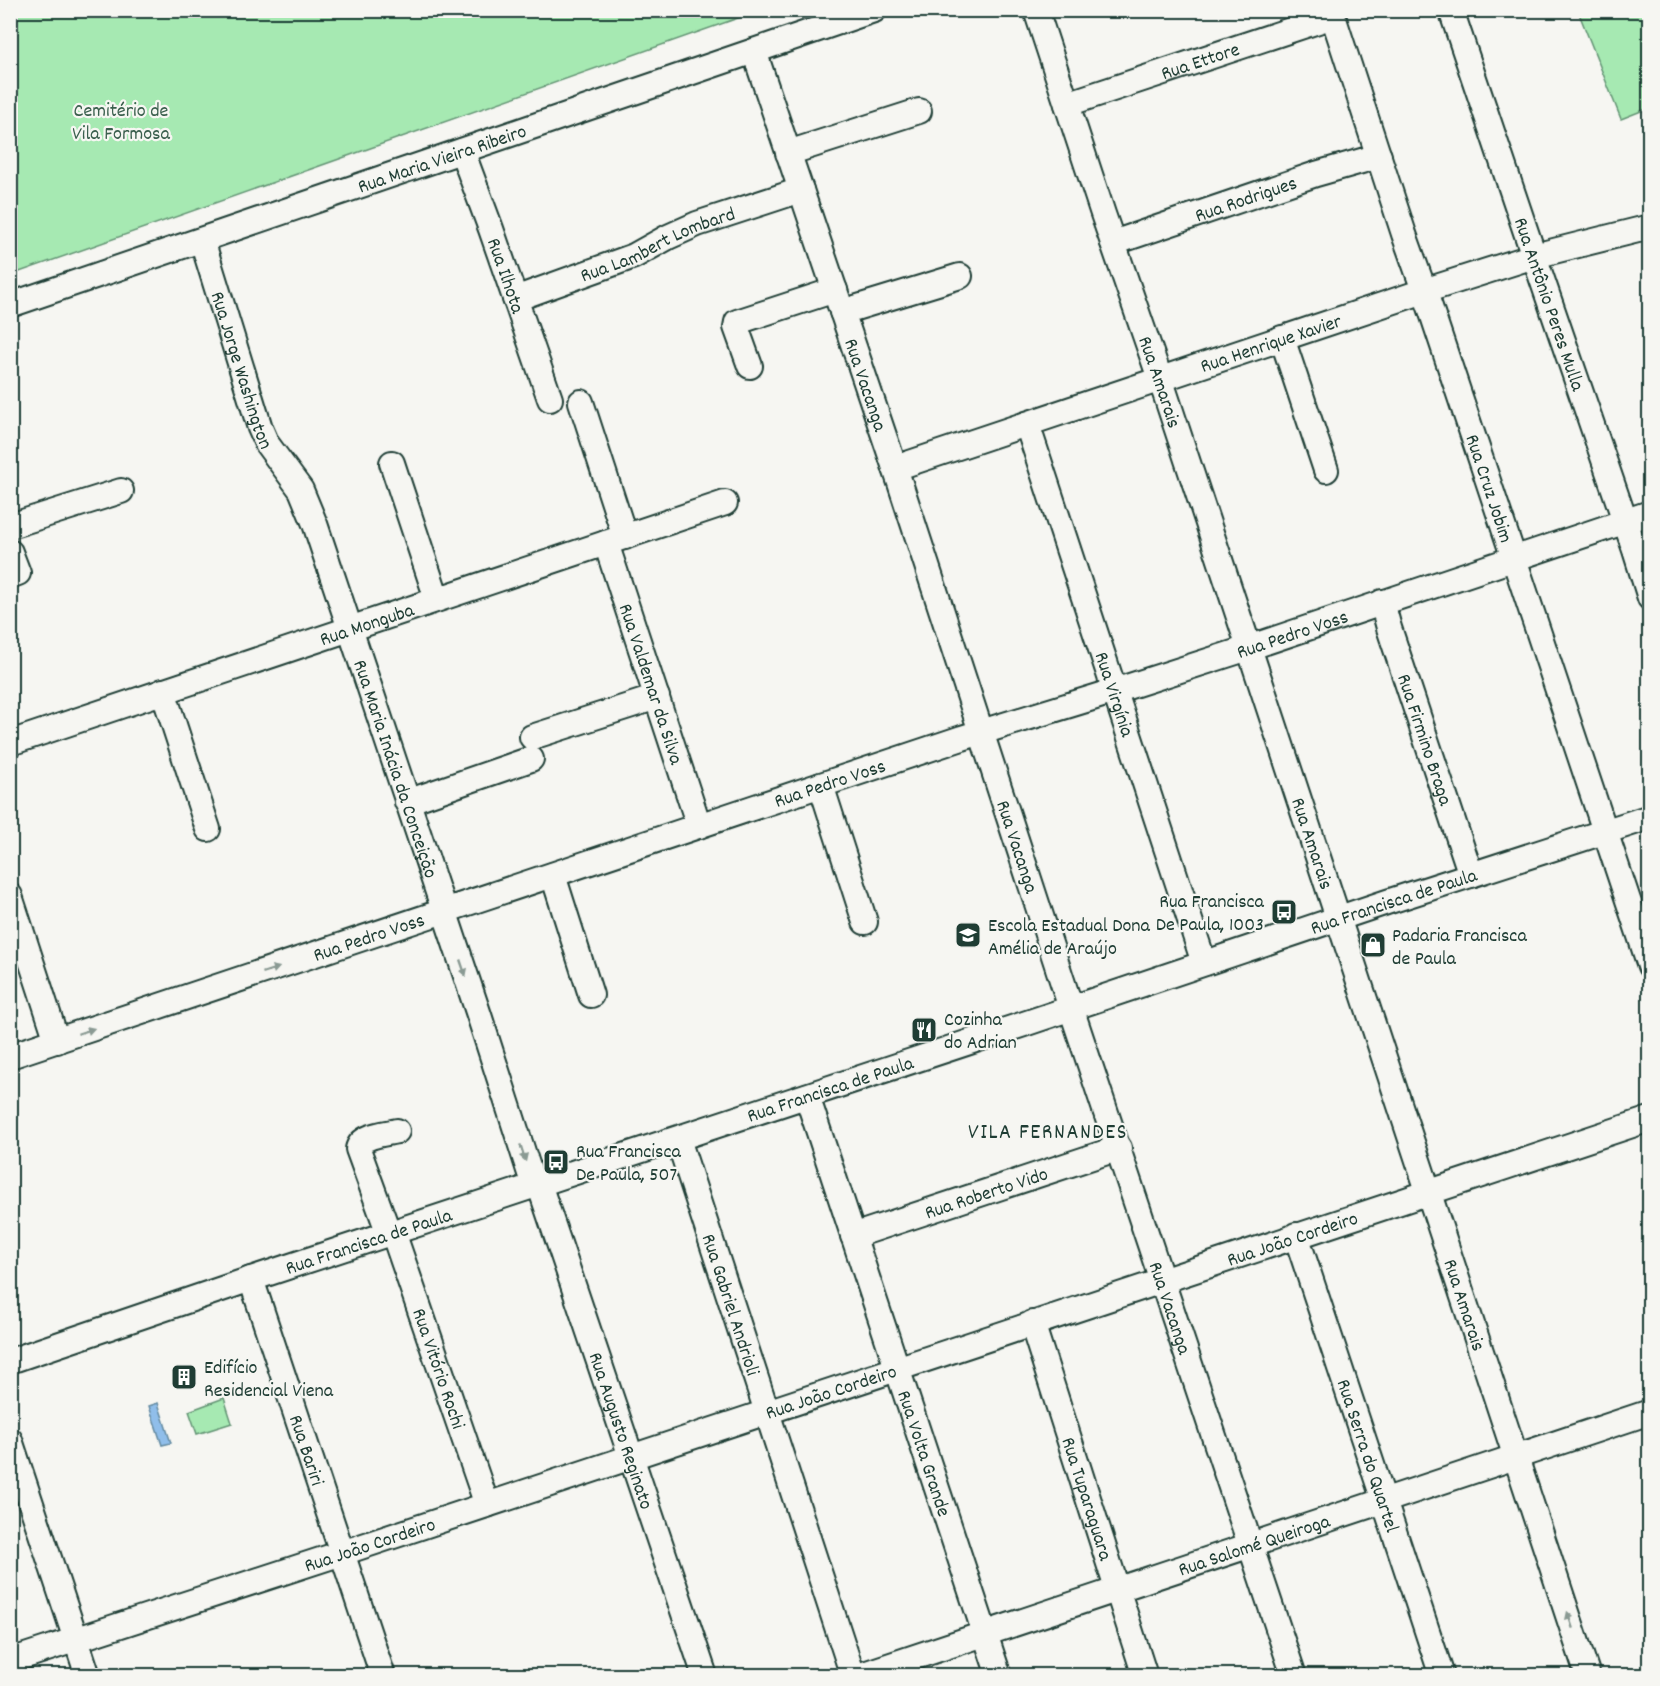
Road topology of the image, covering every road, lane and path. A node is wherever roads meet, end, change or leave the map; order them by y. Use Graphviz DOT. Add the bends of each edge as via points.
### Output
graph roads {
  1 [pos="874,10"];
  2 [pos="1036,10"];
  3 [pos="1451,10"];
  4 [pos="1332,13"];
  5 [pos="754,51"];
  6 [pos="1067,104"];
  7 [pos="919,111"];
  8 [pos="462,152"];
  9 [pos="788,153"];
  10 [pos="1378,156"];
  11 [pos="801,190"];
  12 [pos="1650,227"];
  13 [pos="202,240"];
  14 [pos="1113,243"];
  15 [pos="1533,256"];
  16 [pos="960,276"];
  17 [pos="1424,291"];
  18 [pos="515,299"];
  19 [pos="839,301"];
  20 [pos="10,305"];
  21 [pos="1282,338"];
  22 [pos="750,366"];
  23 [pos="1160,379"];
  24 [pos="550,399"];
  25 [pos="581,402"];
  26 [pos="1027,424"];
  27 [pos="392,463"];
  28 [pos="895,468"];
  29 [pos="1326,470"];
  30 [pos="301,490"];
  31 [pos="122,491"];
  32 [pos="724,503"];
  33 [pos="1650,513"];
  34 [pos="1625,521"];
  35 [pos="10,526"];
  36 [pos="615,540"];
  37 [pos="1513,558"];
  38 [pos="1650,598"];
  39 [pos="437,599"];
  40 [pos="1382,602"];
  41 [pos="350,628"];
  42 [pos="1248,647"];
  43 [pos="163,691"];
  44 [pos="1114,691"];
  45 [pos="657,697"];
  46 [pos="981,732"];
  47 [pos="10,743"];
  48 [pos="821,785"];
  49 [pos="407,802"];
  50 [pos="1650,817"];
  51 [pos="699,826"];
  52 [pos="208,829"];
  53 [pos="1604,831"];
  54 [pos="553,875"];
  55 [pos="1471,875"];
  56 [pos="10,896"];
  57 [pos="444,912"];
  58 [pos="1338,919"];
  59 [pos="865,922"];
  60 [pos="1204,963"];
  61 [pos="1650,966"];
  62 [pos="591,995"];
  63 [pos="1071,1008"];
  64 [pos="57,1041"];
  65 [pos="10,1056"];
  66 [pos="807,1096"];
  67 [pos="1650,1119"];
  68 [pos="397,1131"];
  69 [pos="678,1139"];
  70 [pos="1119,1148"];
  71 [pos="536,1185"];
  72 [pos="1428,1192"];
  73 [pos="391,1233"];
  74 [pos="1296,1235"];
  75 [pos="853,1236"];
  76 [pos="251,1279"];
  77 [pos="1163,1280"];
  78 [pos="1032,1323"];
  79 [pos="10,1361"];
  80 [pos="897,1368"];
  81 [pos="768,1412"];
  82 [pos="1650,1412"];
  83 [pos="10,1440"];
  84 [pos="630,1457"];
  85 [pos="1516,1457"];
  86 [pos="1384,1501"];
  87 [pos="487,1504"];
  88 [pos="1251,1544"];
  89 [pos="342,1553"];
  90 [pos="1117,1588"];
  91 [pos="985,1633"];
  92 [pos="76,1640"];
  93 [pos="10,1661"];
  94 [pos="88,1676"];
  95 [pos="382,1676"];
  96 [pos="705,1676"];
  97 [pos="853,1676"];
  98 [pos="858,1676"];
  99 [pos="999,1676"];
  100 [pos="1145,1676"];
  101 [pos="1294,1676"];
  102 [pos="1442,1676"];
  103 [pos="1588,1676"];
  1 -- 5 [label="street, Rua Maria Vieira Ribeiro"];
  2 -- 6 [label="street, Rua Amarais"];
  3 -- 15 [label="street, Rua Antônio Peres Mulla"];
  4 -- 6 [label="street, Rua Ettore"];
  4 -- 10 [label="street, Rua Cruz Jobim"];
  5 -- 8 [label="street, Rua Maria Vieira Ribeiro"];
  5 -- 9 [label="street, Rua Vacanga"];
  6 -- 14 [label="street, Rua Amarais"];
  7 -- 9 [label="street"];
  8 -- 13 [label="street, Rua Maria Vieira Ribeiro"];
  8 -- 18 [label="street, Rua Ilhota"];
  9 -- 11 [label="street, Rua Vacanga"];
  10 -- 14 [label="street, Rua Rodrigues"];
  10 -- 17 [label="street, Rua Cruz Jobim"];
  11 -- 18 [label="street, Rua Lambert Lombard" via="697,224 634,256"];
  11 -- 19 [label="street, Rua Vacanga"];
  12 -- 15 [label="street, Rua Henrique Xavier"];
  13 -- 20 [label="street, Rua Maria Vieira Ribeiro"];
  13 -- 30 [label="street, Rua Jorge Washington" via="260,428"];
  14 -- 23 [label="street, Rua Amarais"];
  15 -- 17 [label="street, Rua Henrique Xavier"];
  15 -- 34 [label="street, Rua Antônio Peres Mulla"];
  16 -- 19 [label="street"];
  17 -- 21 [label="street, Rua Henrique Xavier"];
  17 -- 37 [label="street, Rua Cruz Jobim"];
  18 -- 24 [label="street, Rua Ilhota"];
  19 -- 22 [label="street" via="737,322"];
  19 -- 28 [label="street, Rua Vacanga"];
  21 -- 23 [label="street, Rua Henrique Xavier"];
  21 -- 29 [label="street"];
  23 -- 26 [label="street, Rua Henrique Xavier"];
  23 -- 42 [label="street, Rua Amarais"];
  25 -- 36 [label="street"];
  26 -- 28 [label="street, Rua Henrique Xavier"];
  26 -- 44 [label="street, Rua Virgínia"];
  27 -- 39 [label="street"];
  28 -- 46 [label="street, Rua Vacanga"];
  30 -- 41 [label="street, Rua Maria Inácia da Conceição"];
  31 -- 35 [label="street"];
  32 -- 36 [label="street, Rua Monguba"];
  33 -- 34 [label="street, Rua Pedro Voss"];
  34 -- 37 [label="street, Rua Pedro Voss"];
  34 -- 38 [label="street, Rua Antônio Peres Mulla"];
  36 -- 39 [label="street, Rua Monguba"];
  36 -- 45 [label="street, Rua Valdemar da Silva"];
  37 -- 40 [label="street, Rua Pedro Voss"];
  37 -- 53 [label="street, Rua Cruz Jobim"];
  39 -- 41 [label="street, Rua Monguba"];
  40 -- 42 [label="street, Rua Pedro Voss"];
  40 -- 55 [label="street, Rua Firmino Braga"];
  41 -- 43 [label="street, Rua Monguba"];
  41 -- 49 [label="street, Rua Maria Inácia da Conceição"];
  42 -- 44 [label="street, Rua Pedro Voss"];
  42 -- 58 [label="street, Rua Amarais"];
  43 -- 47 [label="street, Rua Monguba"];
  43 -- 52 [label="street"];
  44 -- 46 [label="street, Rua Pedro Voss"];
  44 -- 60 [label="street, Rua Virgínia"];
  45 -- 49 [label="street"];
  45 -- 51 [label="street, Rua Valdemar da Silva"];
  46 -- 48 [label="street, Rua Pedro Voss"];
  46 -- 63 [label="street, Rua Vacanga"];
  48 -- 51 [label="street, Rua Pedro Voss"];
  48 -- 59 [label="street"];
  49 -- 57 [label="street, Rua Maria Inácia da Conceição"];
  50 -- 53 [label="street, Rua Francisca de Paula"];
  51 -- 54 [label="street, Rua Pedro Voss"];
  53 -- 55 [label="street, Rua Francisca de Paula"];
  53 -- 61 [label="street, Rua Cruz Jobim"];
  54 -- 57 [label="street, Rua Pedro Voss"];
  54 -- 62 [label="street"];
  55 -- 58 [label="street, Rua Francisca de Paula"];
  56 -- 64 [label="street"];
  64 -- 57 [label="street, Rua Pedro Voss, one-way"];
  57 -- 71 [label="street, Rua Maria Inácia da Conceição, one-way"];
  58 -- 60 [label="street, Rua Francisca de Paula"];
  58 -- 72 [label="street, Rua Amarais"];
  60 -- 63 [label="street, Rua Francisca de Paula"];
  63 -- 66 [label="street, Rua Francisca de Paula"];
  63 -- 70 [label="street, Rua Vacanga"];
  64 -- 65 [label="street, Rua Pedro Voss"];
  66 -- 69 [label="street, Rua Francisca de Paula"];
  66 -- 75 [label="street, Rua Volta Grande"];
  67 -- 72 [label="street, Rua João Cordeiro"];
  68 -- 73 [label="street, Rua Vitório Rochi" via="365,1140 358,1149"];
  69 -- 71 [label="street, Rua Francisca de Paula"];
  69 -- 81 [label="street, Rua Gabriel Andrioli"];
  70 -- 75 [label="street, Rua Roberto Vido"];
  70 -- 77 [label="street, Rua Vacanga"];
  71 -- 73 [label="street, Rua Francisca de Paula"];
  71 -- 84 [label="street, Rua Augusto Reginato"];
  72 -- 74 [label="street, Rua João Cordeiro"];
  72 -- 85 [label="street, Rua Amarais"];
  73 -- 76 [label="street, Rua Francisca de Paula"];
  73 -- 87 [label="street, Rua Vitório Rochi"];
  74 -- 77 [label="street, Rua João Cordeiro"];
  74 -- 86 [label="street, Rua Serra do Quartel"];
  75 -- 80 [label="street, Rua Volta Grande"];
  76 -- 79 [label="street, Rua Francisca de Paula"];
  76 -- 89 [label="street, Rua Bariri"];
  77 -- 78 [label="street, Rua João Cordeiro"];
  77 -- 88 [label="street, Rua Vacanga"];
  78 -- 80 [label="street, Rua João Cordeiro"];
  78 -- 90 [label="street, Rua Tuparaguara"];
  80 -- 81 [label="street, Rua João Cordeiro"];
  80 -- 91 [label="street, Rua Volta Grande"];
  81 -- 84 [label="street, Rua João Cordeiro"];
  81 -- 97 [label="street, Rua Gabriel Andrioli"];
  82 -- 85 [label="street, Rua Salomé Queiroga"];
  83 -- 92 [label="street"];
  84 -- 87 [label="street, Rua João Cordeiro"];
  84 -- 96 [label="street, Rua Augusto Reginato"];
  85 -- 86 [label="street, Rua Salomé Queiroga"];
  103 -- 85 [label="street, Rua Amarais, one-way"];
  86 -- 88 [label="street, Rua Salomé Queiroga"];
  86 -- 102 [label="street, Rua Serra do Quartel"];
  87 -- 89 [label="street, Rua João Cordeiro"];
  88 -- 90 [label="street, Rua Salomé Queiroga"];
  88 -- 101 [label="street, Rua Vacanga"];
  89 -- 92 [label="street, Rua João Cordeiro"];
  89 -- 95 [label="street, Rua Bariri"];
  90 -- 91 [label="street, Rua Salomé Queiroga"];
  90 -- 100 [label="street, Rua Tuparaguara"];
  91 -- 98 [label="street, Rua Salomé Queiroga"];
  91 -- 99 [label="street, Rua Volta Grande"];
  92 -- 93 [label="street, Rua João Cordeiro"];
  92 -- 94 [label="street"];
}
